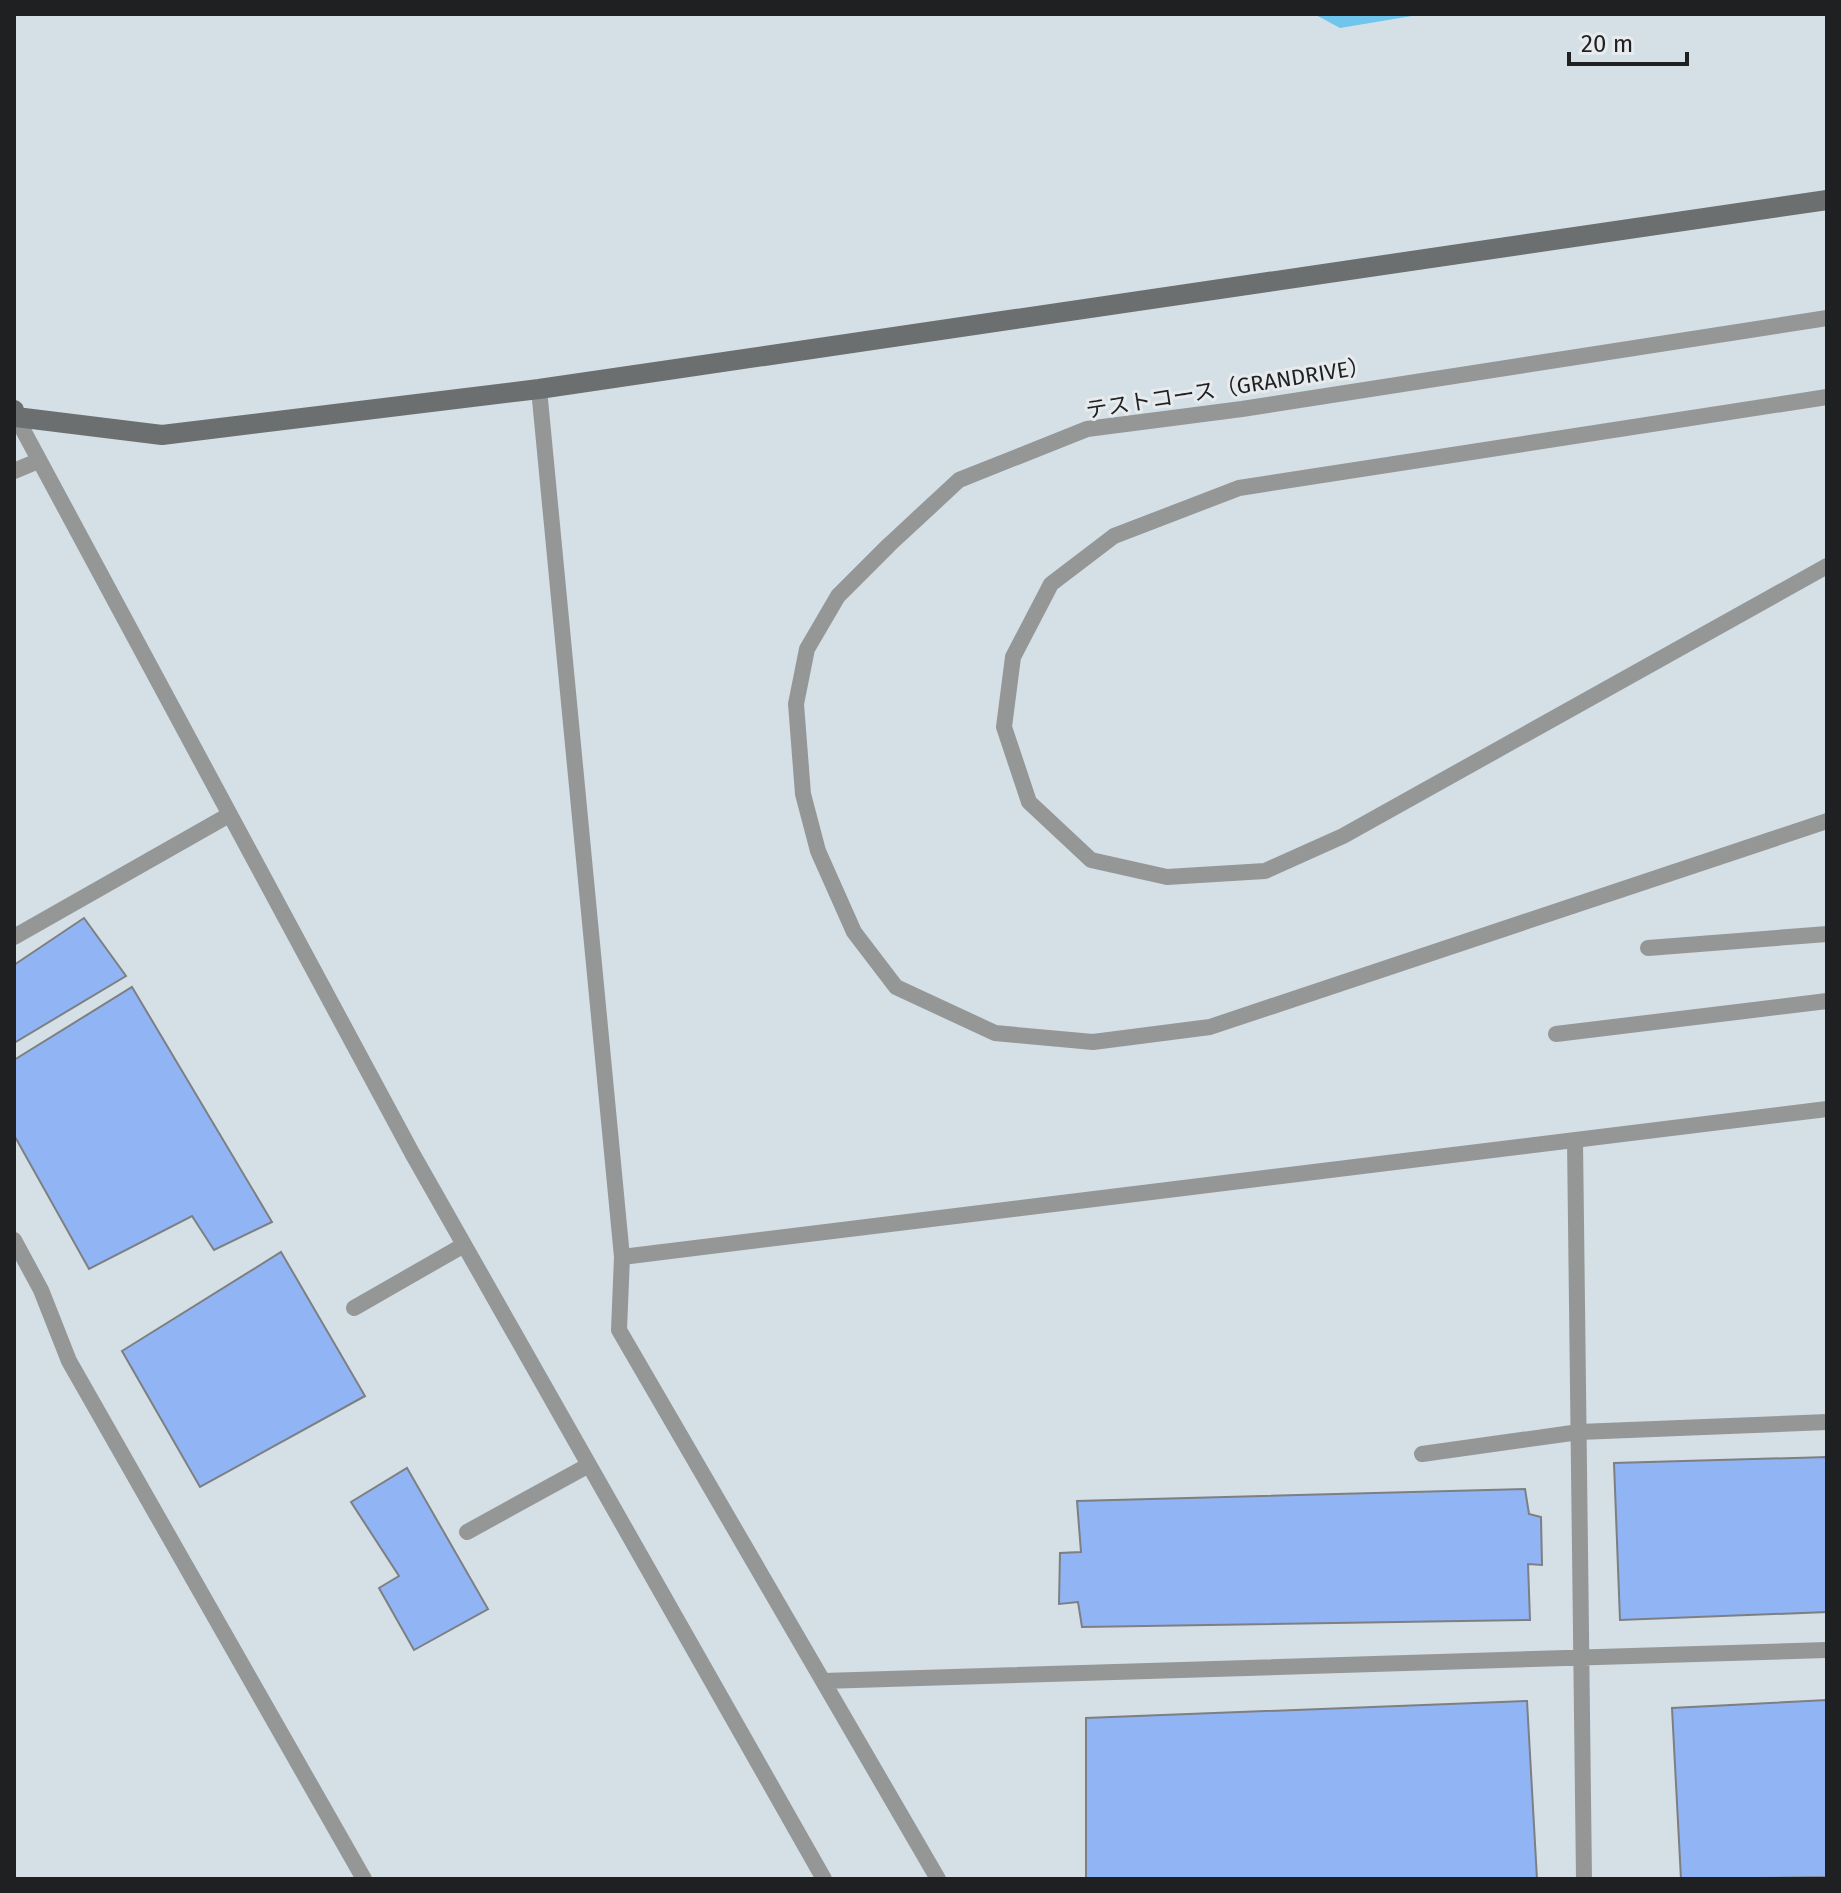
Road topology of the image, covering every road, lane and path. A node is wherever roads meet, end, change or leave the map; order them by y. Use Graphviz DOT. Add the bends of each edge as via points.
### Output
graph roads {
  1 [pos="1827,200"];
  2 [pos="1827,318"];
  3 [pos="539,389"];
  4 [pos="1827,397"];
  5 [pos="15,413"];
  6 [pos="38,461"];
  7 [pos="14,471"];
  8 [pos="1827,566"];
  9 [pos="229,815"];
  10 [pos="1827,821"];
  11 [pos="1827,934"];
  12 [pos="14,937"];
  13 [pos="1648,948"];
  14 [pos="1827,1001"];
  15 [pos="1556,1034"];
  16 [pos="1827,1109"];
  17 [pos="1575,1140"];
  18 [pos="14,1240"];
  19 [pos="464,1245"];
  20 [pos="622,1257"];
  21 [pos="354,1308"];
  22 [pos="1827,1422"];
  23 [pos="1579,1432"];
  24 [pos="1422,1454"];
  25 [pos="589,1465"];
  26 [pos="467,1532"];
  27 [pos="1827,1650"];
  28 [pos="1581,1658"];
  29 [pos="823,1681"];
  30 [pos="364,1879"];
  31 [pos="824,1879"];
  32 [pos="938,1879"];
  33 [pos="1584,1879"];
  1 -- 3 [label="street"];
  2 -- 10 [label="lane, テストコース（GRANDRIVE）" via="1087,429 959,480 889,545 830,609 807,649 796,704 803,794 818,851 854,932 896,987 995,1033 1093,1042 1210,1027"];
  3 -- 5 [label="street" via="162,435"];
  3 -- 20 [label="lane"];
  4 -- 8 [label="lane" via="1239,488 1114,536 1051,584 1013,657 1004,727 1029,802 1091,860 1167,877 1265,871 1343,836"];
  5 -- 6 [label="lane"];
  6 -- 7 [label="lane"];
  6 -- 9 [label="lane"];
  9 -- 12 [label="lane"];
  9 -- 19 [label="lane"];
  11 -- 13 [label="lane"];
  14 -- 15 [label="lane"];
  16 -- 17 [label="lane"];
  17 -- 20 [label="lane"];
  17 -- 23 [label="lane"];
  18 -- 30 [label="lane" via="69,1361"];
  19 -- 21 [label="lane"];
  19 -- 25 [label="lane"];
  20 -- 29 [label="lane" via="619,1330"];
  22 -- 23 [label="lane"];
  23 -- 24 [label="lane"];
  23 -- 28 [label="lane"];
  25 -- 26 [label="lane"];
  25 -- 31 [label="lane"];
  27 -- 28 [label="lane"];
  28 -- 29 [label="lane"];
  28 -- 33 [label="lane"];
  29 -- 32 [label="lane"];
}
